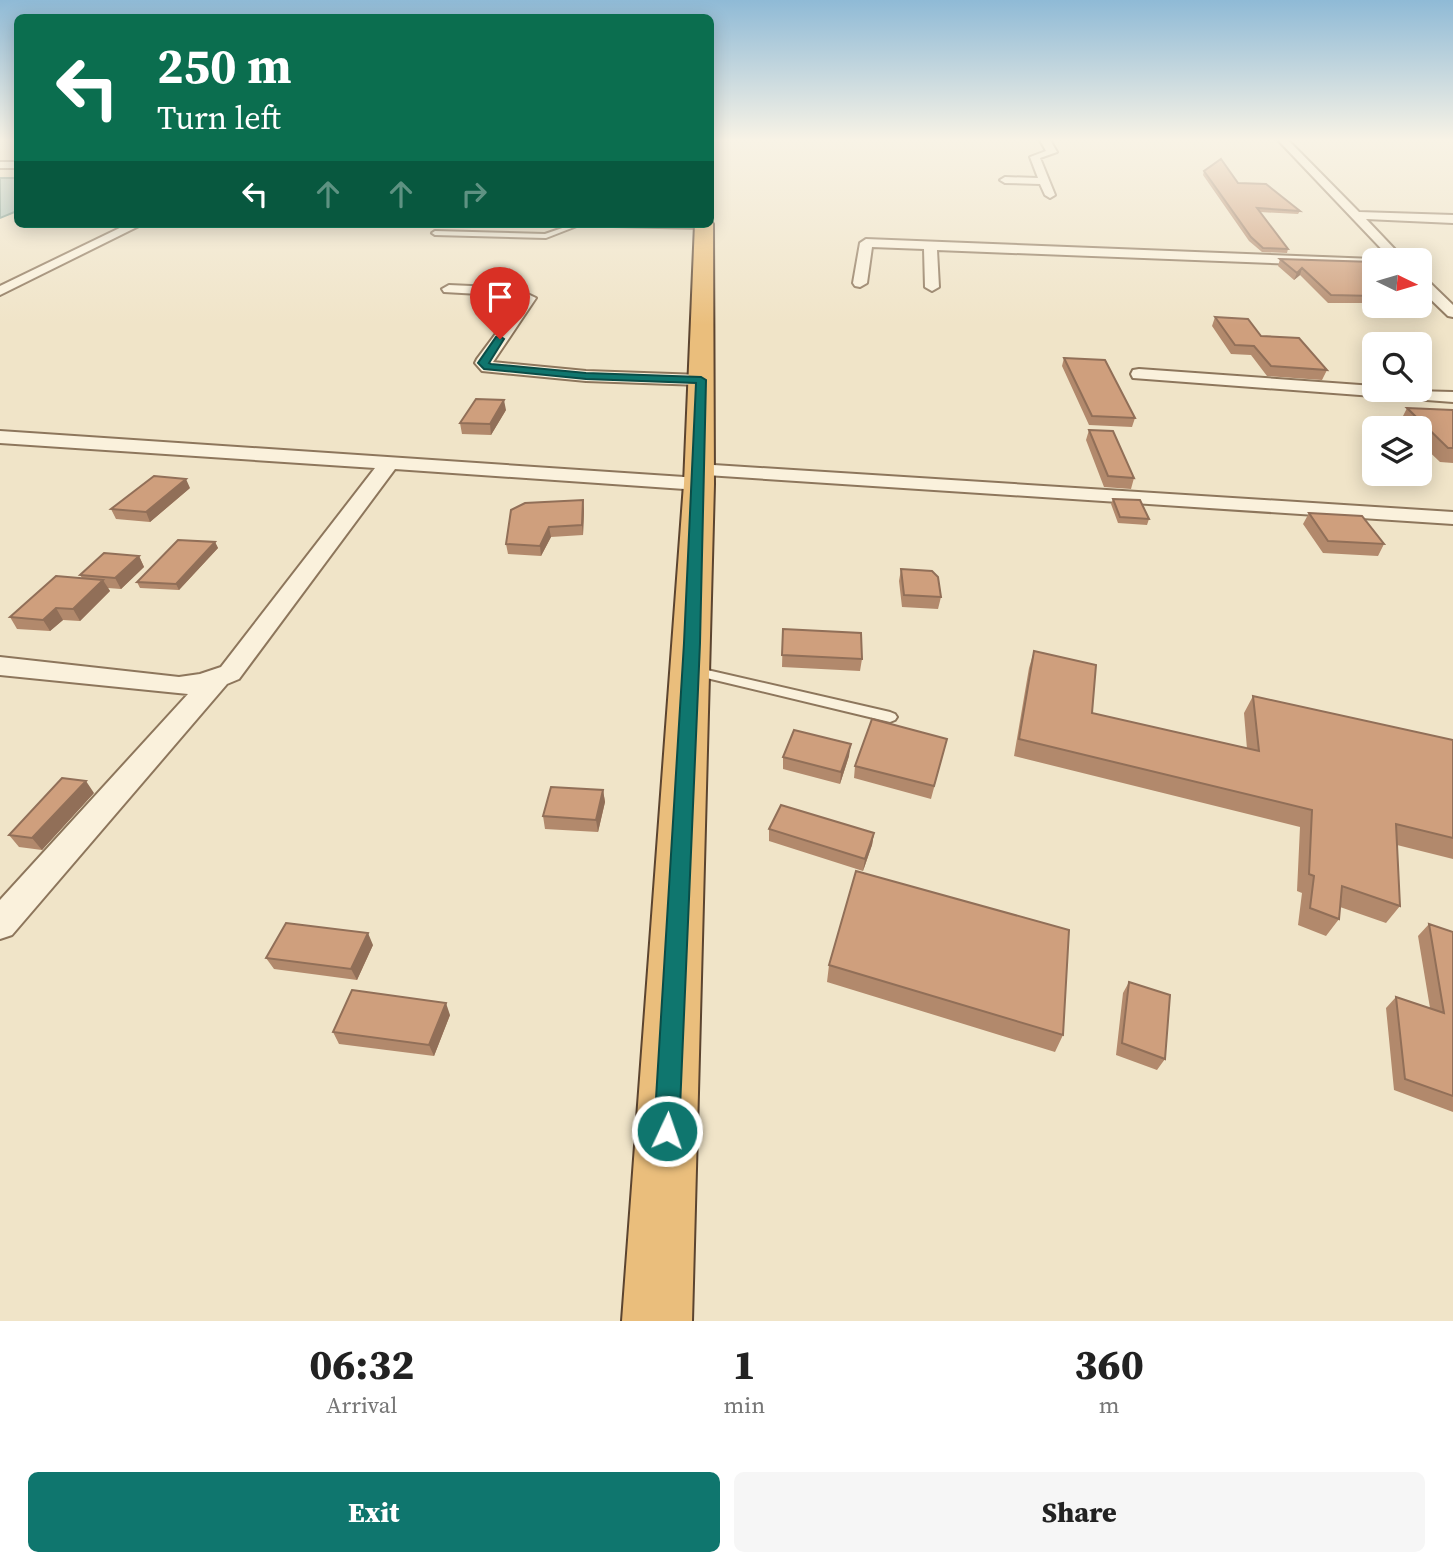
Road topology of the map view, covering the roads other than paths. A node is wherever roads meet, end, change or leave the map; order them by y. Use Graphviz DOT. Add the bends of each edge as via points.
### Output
graph roads {
  1 [pos="1342,202"];
  2 [pos="1355,215"];
  3 [pos="1453,219"];
  4 [pos="129,228"];
  5 [pos="568,228"];
  6 [pos="704,228"];
  7 [pos="435,233"];
  8 [pos="930,246"];
  9 [pos="1387,248"];
  10 [pos="1362,263"];
  11 [pos="860,283"];
  12 [pos="932,287"];
  13 [pos="449,289"];
  14 [pos="0,291"];
  15 [pos="1432,293"];
  16 [pos="1453,313"];
  17 [pos="1139,374"];
  18 [pos="701,380"];
  19 [pos="1453,397"];
  20 [pos="0,437"];
  21 [pos="36,439"];
  22 [pos="0,457"];
  23 [pos="390,462"];
  24 [pos="699,477"];
  25 [pos="1453,518"];
  26 [pos="0,666"];
  27 [pos="691,670"];
  28 [pos="217,679"];
  29 [pos="890,717"];
  30 [pos="0,924"];
  31 [pos="657,1321"];
  1 -- 2 [label="street"];
  2 -- 3 [label="street"];
  2 -- 9 [label="street"];
  4 -- 14 [label="street"];
  5 -- 7 [label="lane" via="546,236"];
  6 -- 18 [label="highway"];
  8 -- 10 [label="street"];
  8 -- 11 [label="street" via="866,243"];
  8 -- 12 [label="street"];
  13 -- 18 [label="street" via="515,292 529,298 485,359 488,367"];
  15 -- 16 [label="street"];
  17 -- 19 [label="street"];
  18 -- 24 [label="highway"];
  20 -- 21 [label="street"];
  21 -- 22 [label="street"];
  21 -- 23 [label="street"];
  23 -- 24 [label="street"];
  23 -- 28 [label="street" via="242,659"];
  24 -- 25 [label="street"];
  24 -- 27 [label="highway"];
  26 -- 28 [label="street" via="179,686"];
  27 -- 29 [label="lane"];
  27 -- 31 [label="highway"];
  28 -- 30 [label="street"];
}
